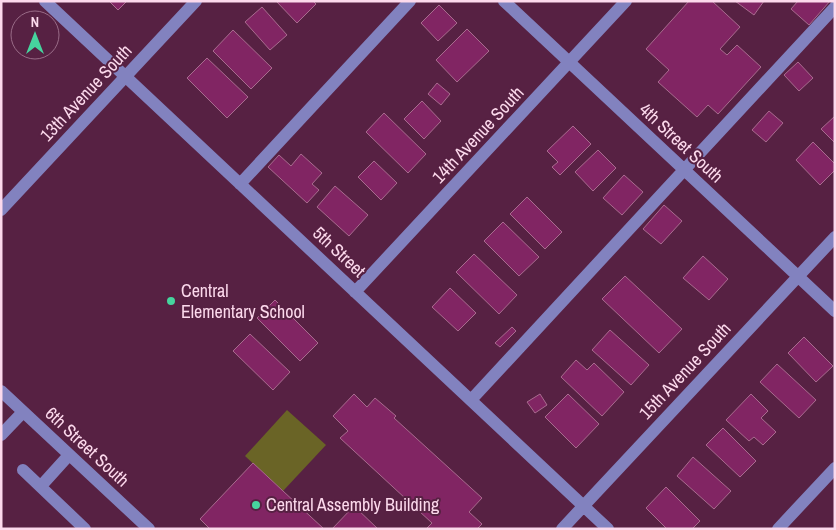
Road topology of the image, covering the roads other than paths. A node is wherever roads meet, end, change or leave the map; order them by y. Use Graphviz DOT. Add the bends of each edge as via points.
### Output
graph roads {
  1 [pos="46,1"];
  2 [pos="196,1"];
  3 [pos="410,1"];
  4 [pos="504,1"];
  5 [pos="626,1"];
  6 [pos="835,7"];
  7 [pos="570,63"];
  8 [pos="125,76"];
  9 [pos="683,169"];
  10 [pos="240,184"];
  11 [pos="1,210"];
  12 [pos="835,237"];
  13 [pos="797,276"];
  14 [pos="355,292"];
  15 [pos="835,311"];
  16 [pos="1,391"];
  17 [pos="471,400"];
  18 [pos="23,412"];
  19 [pos="1,435"];
  20 [pos="69,455"];
  21 [pos="835,468"];
  22 [pos="23,470"];
  23 [pos="41,486"];
  24 [pos="584,506"];
  25 [pos="85,529"];
  26 [pos="149,529"];
  27 [pos="562,529"];
  28 [pos="608,529"];
  29 [pos="778,529"];
  1 -- 8 [label="street, 5th Street"];
  2 -- 8 [label="street, 13th Avenue South"];
  3 -- 10 [label="street"];
  4 -- 7 [label="street, 4th Street South"];
  5 -- 7 [label="street, 14th Avenue South"];
  6 -- 9 [label="street"];
  7 -- 9 [label="street, 4th Street South"];
  7 -- 14 [label="street, 14th Avenue South"];
  8 -- 10 [label="street, 5th Street"];
  8 -- 11 [label="street, 13th Avenue South"];
  9 -- 13 [label="street, 4th Street South"];
  9 -- 17 [label="street"];
  10 -- 14 [label="street, 5th Street"];
  12 -- 13 [label="street, 15th Avenue South"];
  13 -- 15 [label="street, 4th Street South"];
  13 -- 24 [label="street, 15th Avenue South"];
  14 -- 17 [label="street, 5th Street"];
  16 -- 18 [label="street, 6th Street South"];
  17 -- 24 [label="street, 5th Street"];
  18 -- 19 [label="street"];
  18 -- 20 [label="street, 6th Street South"];
  20 -- 23 [label="street"];
  20 -- 26 [label="street, 6th Street South"];
  21 -- 29 [label="street"];
  22 -- 23 [label="street"];
  23 -- 25 [label="street"];
  24 -- 27 [label="street, 15th Avenue South"];
  24 -- 28 [label="street, 5th Street"];
}
